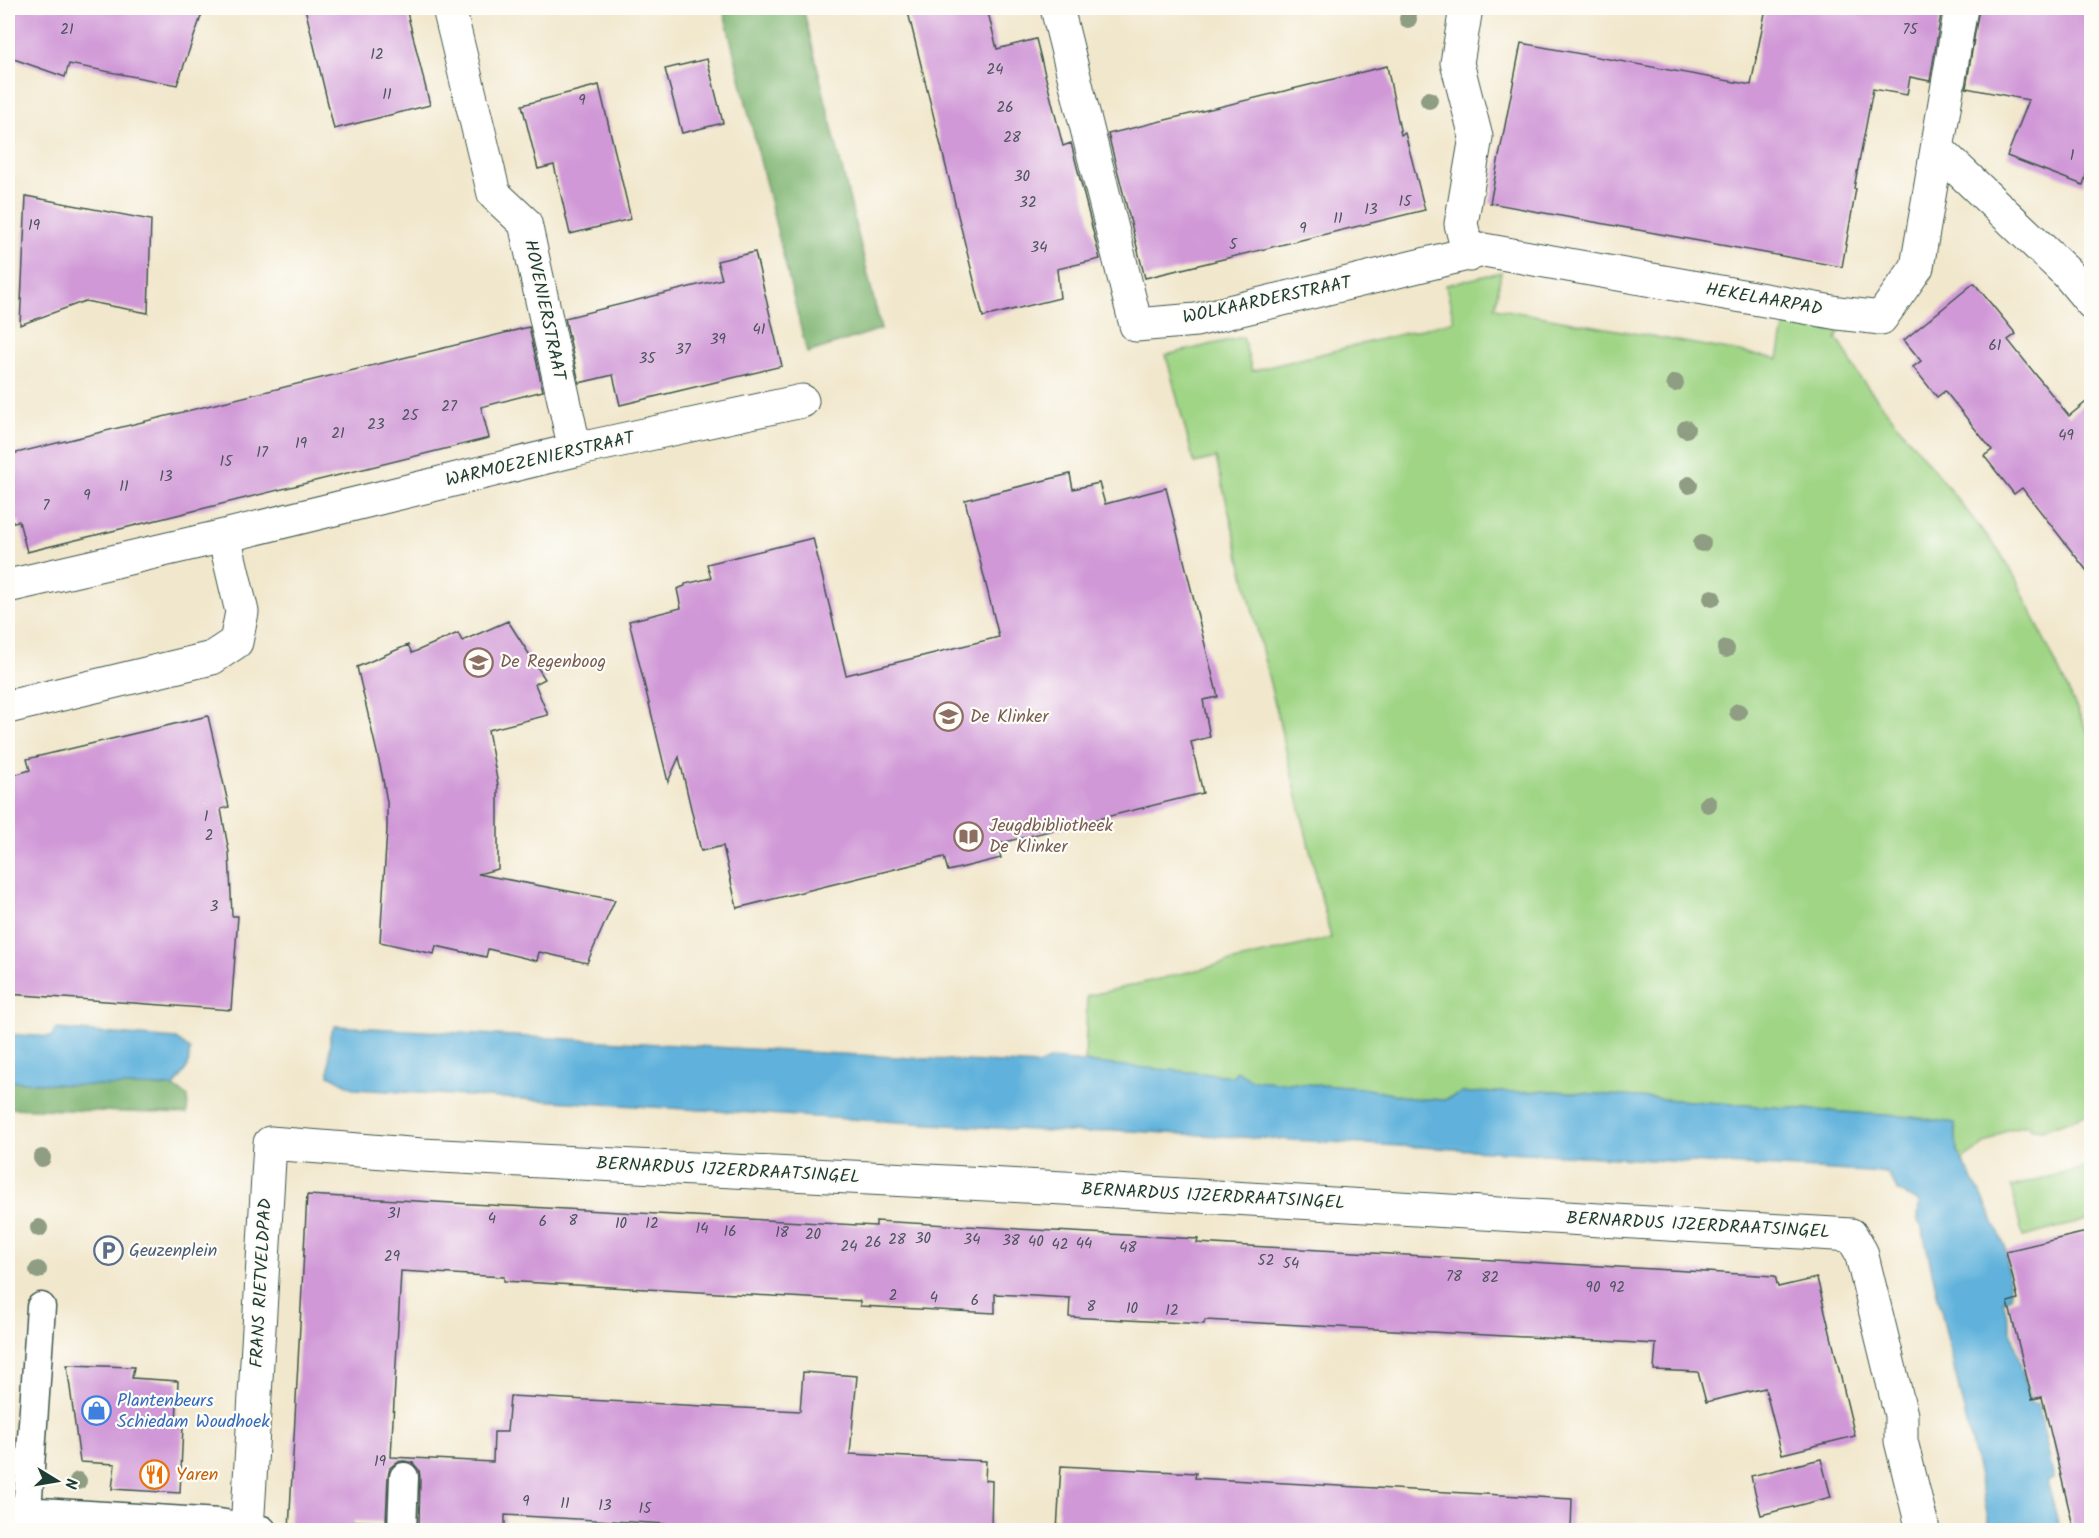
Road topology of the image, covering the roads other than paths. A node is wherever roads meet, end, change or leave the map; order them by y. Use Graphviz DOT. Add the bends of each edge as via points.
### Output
graph roads {
  1 [pos="449,8"];
  2 [pos="1057,8"];
  3 [pos="1466,8"];
  4 [pos="1961,8"];
  5 [pos="1937,149"];
  6 [pos="1469,255"];
  7 [pos="2091,303"];
  8 [pos="802,401"];
  9 [pos="575,450"];
  10 [pos="224,536"];
  11 [pos="8,586"];
  12 [pos="8,707"];
  13 [pos="270,1143"];
  14 [pos="41,1307"];
  15 [pos="405,1477"];
  16 [pos="17,1510"];
  17 [pos="252,1530"];
  18 [pos="402,1530"];
  19 [pos="1923,1530"];
  1 -- 9 [label="street, HOVENIERSTRAAT" via="495,194 525,223"];
  2 -- 6 [label="street, WOLKAARDERSTRAAT" via="1136,325 1196,320"];
  3 -- 6 [label="street" via="1457,63 1476,137 1461,224"];
  4 -- 5 [label="street"];
  5 -- 6 [label="street, HEKELAARPAD" via="1917,267 1881,318 1484,250"];
  5 -- 7 [label="street" via="2067,273"];
  8 -- 9 [label="street, WARMOEZENIERSTRAAT"];
  9 -- 10 [label="street, WARMOEZENIERSTRAAT"];
  10 -- 11 [label="street"];
  10 -- 12 [label="street" via="242,612 236,642 212,658"];
  13 -- 17 [label="street, FRANS RIETVELDPAD"];
  13 -- 19 [label="street, BERNARDUS IJZERDRAATSINGEL" via="422,1155 1851,1235 1861,1252 1901,1415 1901,1441"];
  14 -- 16 [label="street"];
  15 -- 18 [label="street"];
  16 -- 17 [label="street" via="219,1523"];
}
